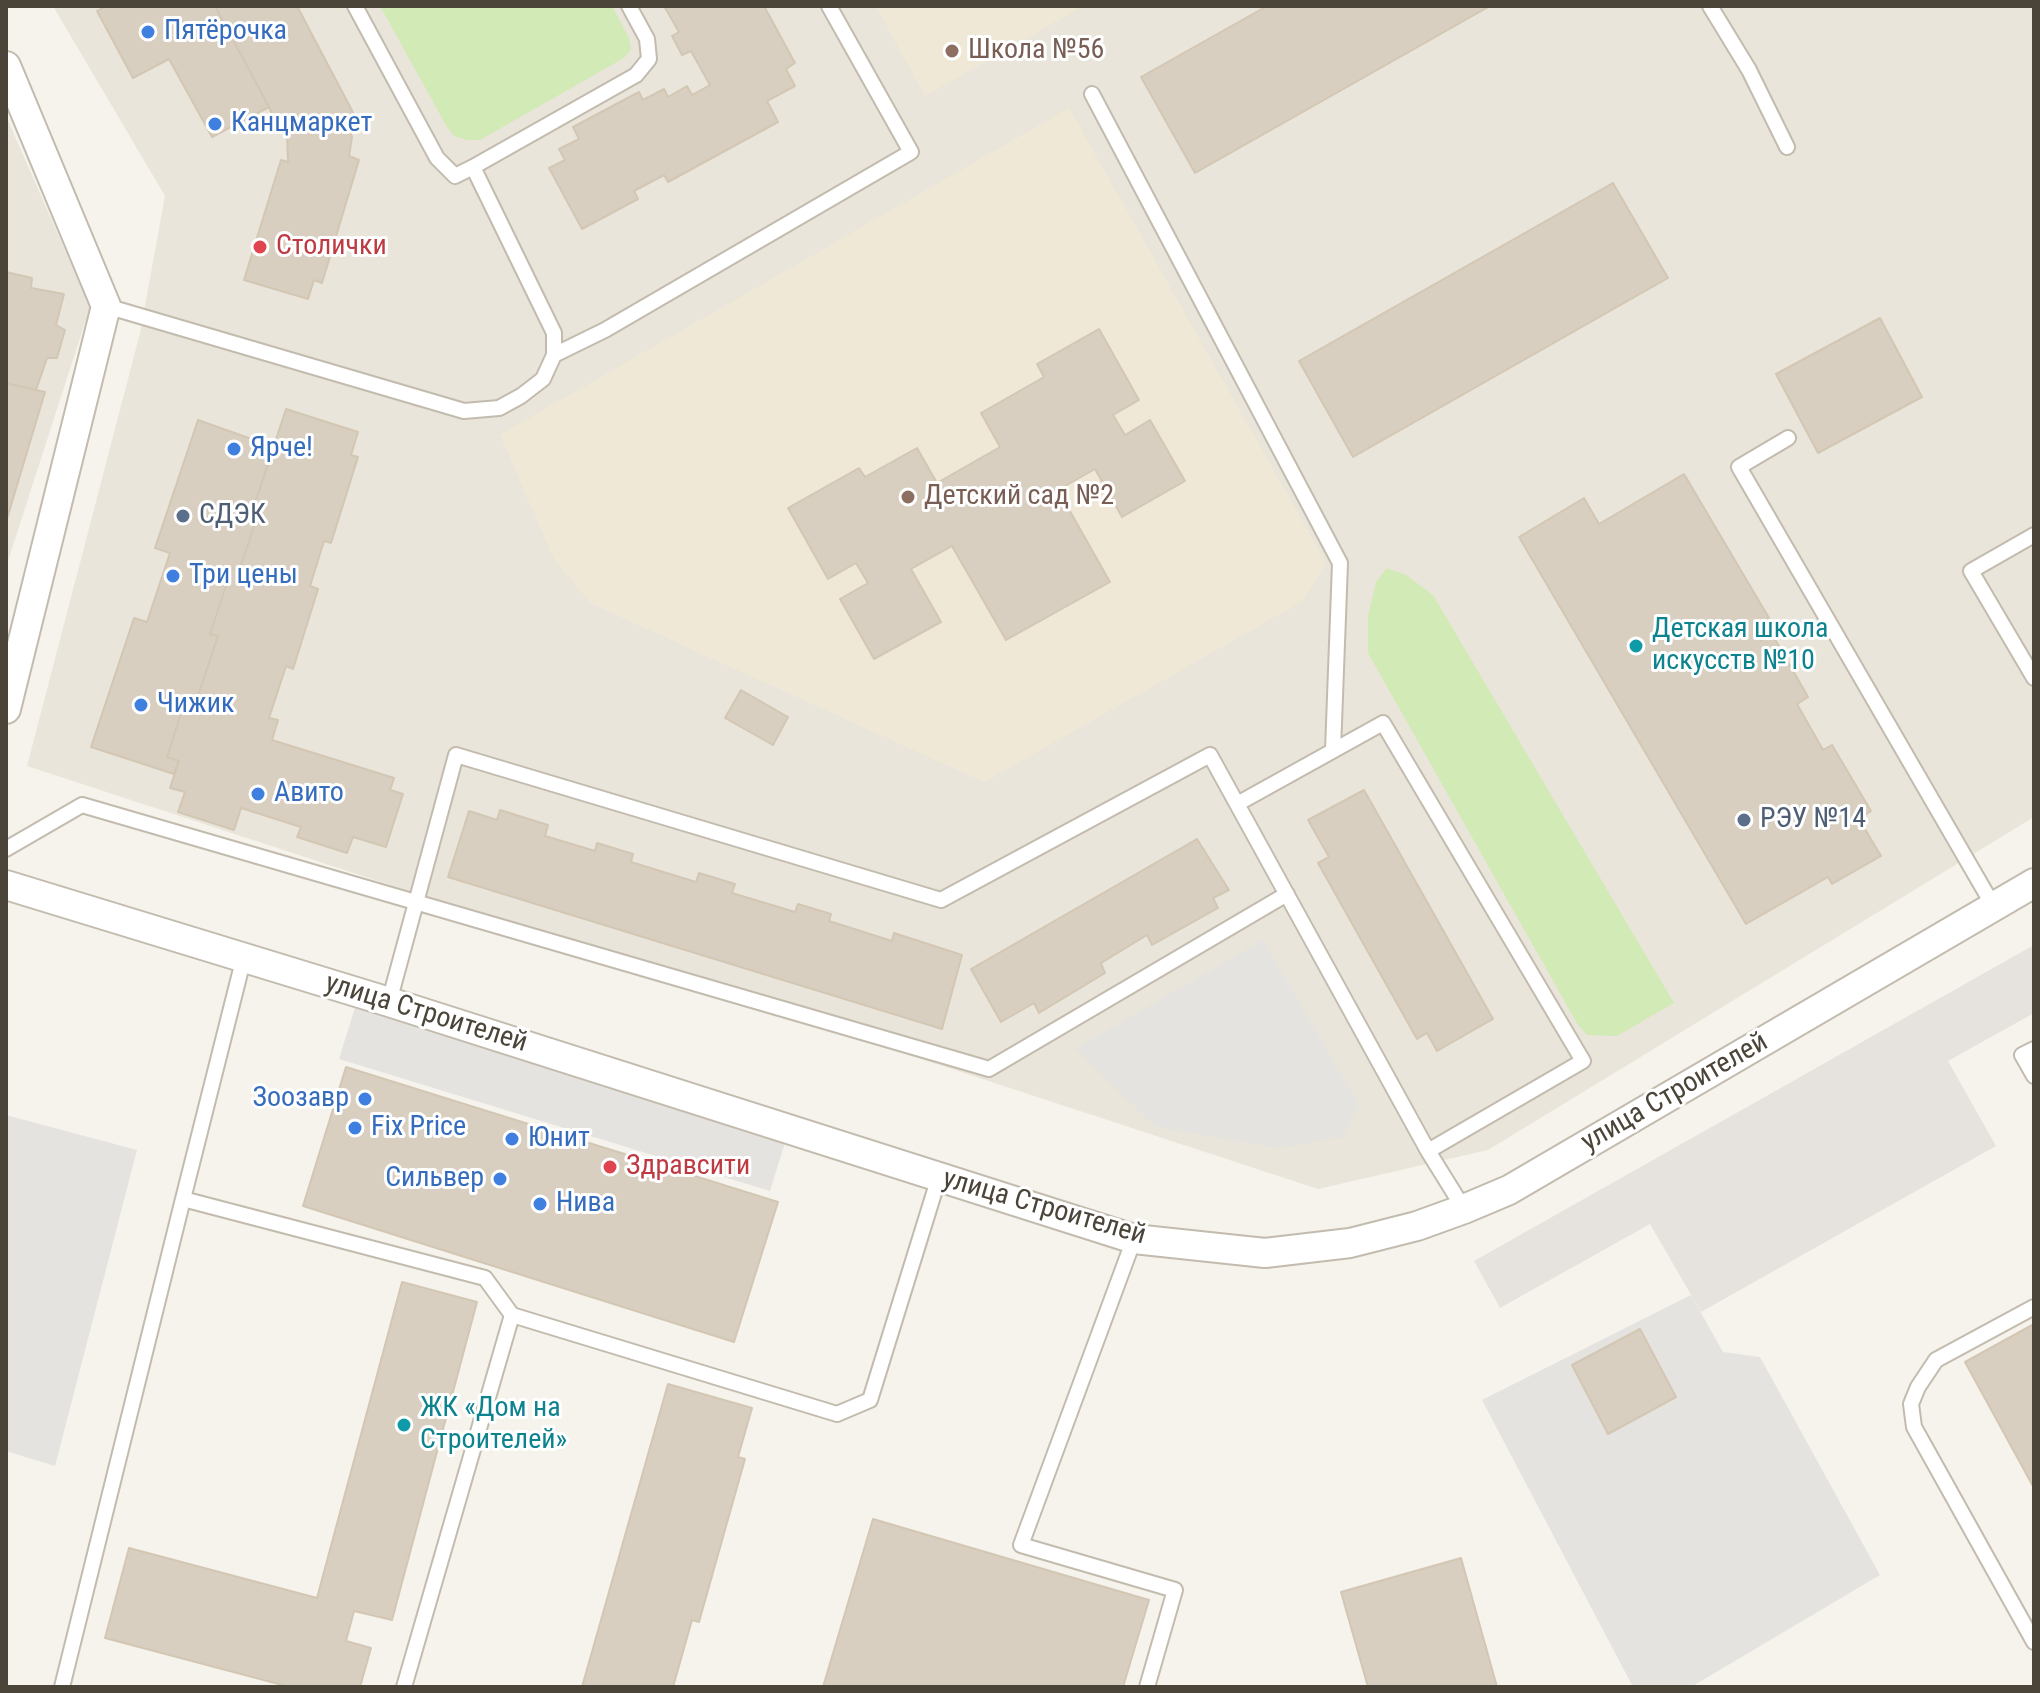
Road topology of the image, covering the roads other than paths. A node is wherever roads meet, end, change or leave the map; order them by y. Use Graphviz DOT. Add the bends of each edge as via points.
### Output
graph roads {
  1 [pos="355,6"];
  2 [pos="629,6"];
  3 [pos="829,6"];
  4 [pos="1710,6"];
  5 [pos="6,66"];
  6 [pos="1092,94"];
  7 [pos="1787,147"];
  8 [pos="473,167"];
  9 [pos="106,306"];
  10 [pos="554,355"];
  11 [pos="1788,438"];
  12 [pos="2034,535"];
  13 [pos="2034,678"];
  14 [pos="6,709"];
  15 [pos="1333,750"];
  16 [pos="1237,804"];
  17 [pos="6,849"];
  18 [pos="2034,883"];
  19 [pos="6,885"];
  20 [pos="1287,894"];
  21 [pos="416,902"];
  22 [pos="1994,907"];
  23 [pos="244,957"];
  24 [pos="389,1002"];
  25 [pos="2034,1049"];
  26 [pos="2034,1076"];
  27 [pos="1428,1151"];
  28 [pos="939,1177"];
  29 [pos="183,1199"];
  30 [pos="1464,1209"];
  31 [pos="1134,1239"];
  32 [pos="2034,1307"];
  33 [pos="512,1315"];
  34 [pos="2034,1642"];
  35 [pos="62,1687"];
  36 [pos="404,1687"];
  37 [pos="1147,1687"];
  1 -- 8 [label="lane" via="437,158 455,176"];
  2 -- 8 [label="lane" via="647,39 649,59 636,75"];
  3 -- 10 [label="lane" via="911,152"];
  4 -- 7 [label="lane"];
  5 -- 9 [label="street"];
  6 -- 15 [label="lane" via="1340,563"];
  8 -- 10 [label="lane" via="554,333"];
  9 -- 10 [label="lane" via="464,411 499,408 521,396 543,379"];
  9 -- 14 [label="street"];
  11 -- 22 [label="lane" via="1739,467"];
  12 -- 13 [label="lane" via="1971,571"];
  15 -- 16 [label="lane"];
  15 -- 27 [label="lane" via="1383,723 1583,1061"];
  16 -- 20 [label="lane"];
  16 -- 21 [label="lane" via="1210,755 941,900 456,755"];
  17 -- 21 [label="lane" via="82,805"];
  18 -- 22 [label="street, улица Строителей"];
  19 -- 23 [label="street, улица Строителей"];
  20 -- 21 [label="lane" via="989,1069"];
  20 -- 27 [label="lane"];
  21 -- 24 [label="lane"];
  22 -- 30 [label="street, улица Строителей" via="1509,1190"];
  23 -- 24 [label="street, улица Строителей"];
  23 -- 29 [label="lane"];
  24 -- 28 [label="street, улица Строителей"];
  25 -- 26 [label="lane" via="2022,1055"];
  27 -- 30 [label="lane"];
  28 -- 31 [label="street, улица Строителей"];
  28 -- 33 [label="lane" via="870,1400 837,1414"];
  29 -- 33 [label="lane" via="485,1278"];
  29 -- 35 [label="lane"];
  30 -- 31 [label="street, улица Строителей" via="1350,1243 1265,1253"];
  31 -- 37 [label="lane" via="1021,1545 1175,1590"];
  32 -- 34 [label="lane" via="1936,1360 1911,1404 1914,1427"];
  33 -- 36 [label="lane"];
}
